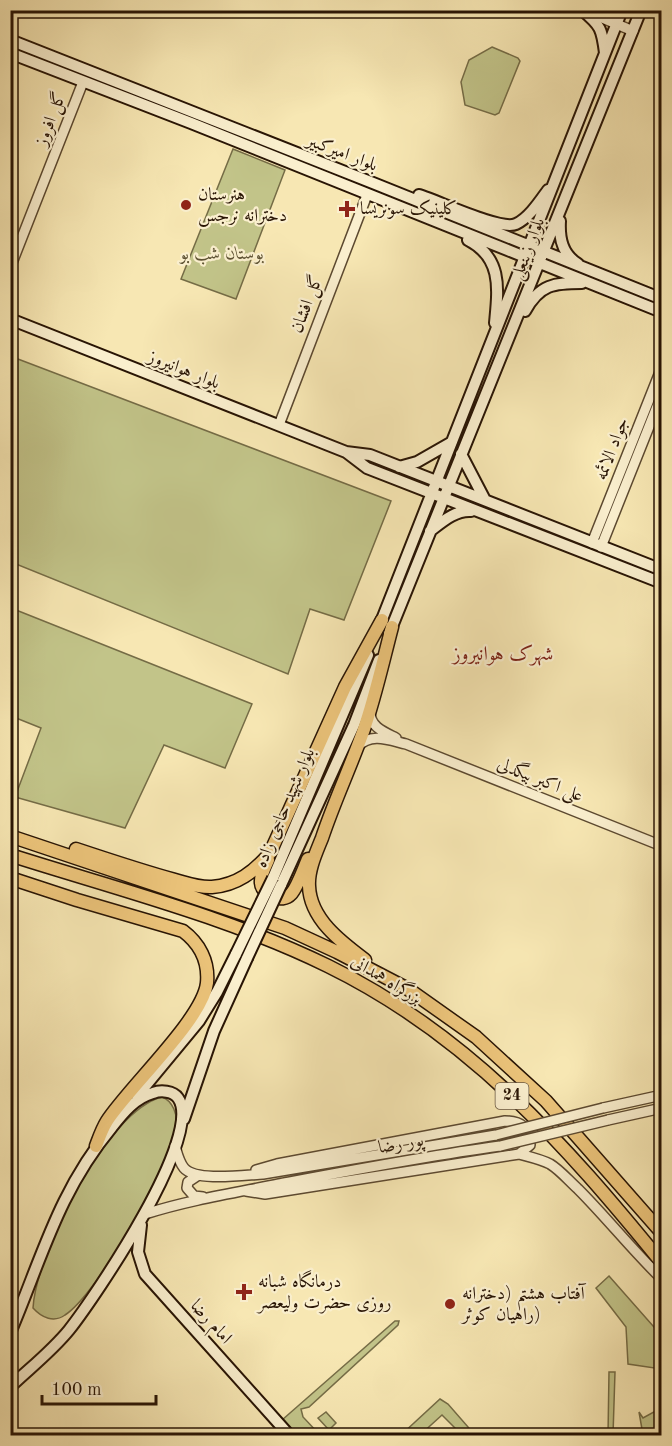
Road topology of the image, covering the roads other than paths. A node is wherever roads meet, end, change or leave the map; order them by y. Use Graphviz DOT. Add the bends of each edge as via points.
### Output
graph roads {
  1 [pos="583,10"];
  2 [pos="624,10"];
  3 [pos="640,13"];
  4 [pos="617,24"];
  5 [pos="633,30"];
  6 [pos="10,40"];
  7 [pos="10,53"];
  8 [pos="605,56"];
  9 [pos="83,82"];
  10 [pos="373,183"];
  11 [pos="554,183"];
  12 [pos="568,191"];
  13 [pos="367,195"];
  14 [pos="439,224"];
  15 [pos="529,247"];
  16 [pos="544,253"];
  17 [pos="525,258"];
  18 [pos="540,264"];
  19 [pos="10,268"];
  20 [pos="589,277"];
  21 [pos="662,299"];
  22 [pos="662,312"];
  23 [pos="10,319"];
  24 [pos="493,337"];
  25 [pos="506,348"];
  26 [pos="662,367"];
  27 [pos="662,394"];
  28 [pos="279,425"];
  29 [pos="452,441"];
  30 [pos="346,452"];
  31 [pos="461,454"];
  32 [pos="398,467"];
  33 [pos="436,482"];
  34 [pos="448,488"];
  35 [pos="431,493"];
  36 [pos="444,498"];
  37 [pos="485,500"];
  38 [pos="477,512"];
  39 [pos="429,531"];
  40 [pos="597,545"];
  41 [pos="662,570"];
  42 [pos="662,583"];
  43 [pos="387,623"];
  44 [pos="371,703"];
  45 [pos="406,744"];
  46 [pos="356,749"];
  47 [pos="340,787"];
  48 [pos="10,829"];
  49 [pos="10,836"];
  50 [pos="662,846"];
  51 [pos="270,853"];
  52 [pos="10,855"];
  53 [pos="10,878"];
  54 [pos="277,881"];
  55 [pos="408,989"];
  56 [pos="662,1095"];
  57 [pos="662,1108"];
  58 [pos="125,1110"];
  59 [pos="181,1128"];
  60 [pos="96,1146"];
  61 [pos="175,1146"];
  62 [pos="519,1154"];
  63 [pos="242,1175"];
  64 [pos="197,1176"];
  65 [pos="246,1191"];
  66 [pos="210,1198"];
  67 [pos="144,1216"];
  68 [pos="662,1233"];
  69 [pos="662,1263"];
  70 [pos="662,1279"];
  71 [pos="10,1333"];
  72 [pos="10,1387"];
  73 [pos="290,1436"];
  1 -- 4 [label="street"];
  1 -- 8 [label="main road" via="602,32"];
  2 -- 3 [label="street"];
  2 -- 4 [label="main road, بلوار زینعلی"];
  3 -- 5 [label="main road, بلوار زینعلی"];
  4 -- 5 [label="street"];
  4 -- 8 [label="main road, بلوار زینعلی"];
  5 -- 12 [label="main road, بلوار زینعلی"];
  6 -- 10 [label="main road, بلوار امیرکبیر"];
  7 -- 9 [label="main road, بلوار امیرکبیر"];
  8 -- 11 [label="main road, بلوار زینعلی"];
  9 -- 13 [label="main road, بلوار امیرکبیر"];
  9 -- 19 [label="street, گل افروز"];
  10 -- 11 [label="main road" via="438,200 504,226 524,218"];
  10 -- 15 [label="main road, بلوار امیرکبیر"];
  11 -- 15 [label="main road, بلوار زینعلی"];
  12 -- 16 [label="main road, بلوار زینعلی"];
  12 -- 20 [label="main road" via="559,237 564,251"];
  13 -- 14 [label="main road, بلوار امیرکبیر"];
  13 -- 28 [label="street, گل افشان"];
  14 -- 17 [label="main road, بلوار امیرکبیر"];
  14 -- 24 [label="main road" via="475,243 496,272"];
  15 -- 16 [label="main road, بلوار امیرکبیر"];
  15 -- 17 [label="main road, بلوار زینعلی"];
  16 -- 18 [label="main road, بلوار زینعلی"];
  16 -- 20 [label="main road, بلوار امیرکبیر"];
  17 -- 18 [label="main road, بلوار امیرکبیر"];
  17 -- 24 [label="main road, بلوار زینعلی"];
  18 -- 20 [label="main road, بلوار امیرکبیر"];
  18 -- 25 [label="main road, بلوار زینعلی"];
  20 -- 21 [label="main road, بلوار امیرکبیر"];
  20 -- 22 [label="main road, بلوار امیرکبیر"];
  20 -- 25 [label="main road" via="556,283 542,290"];
  23 -- 28 [label="main road, بلوار هوانیروز"];
  24 -- 29 [label="main road, بلوار زینعلی"];
  25 -- 31 [label="main road, بلوار زینعلی"];
  26 -- 40 [label="street, جواد الائمه"];
  27 -- 40 [label="street, جواد الائمه"];
  28 -- 30 [label="main road, بلوار هوانیروز"];
  29 -- 32 [label="main road" via="417,462"];
  29 -- 33 [label="main road, بلوار زینعلی"];
  30 -- 32 [label="main road, بلوار هوانیروز" via="370,455"];
  30 -- 35 [label="main road, بلوار هوانیروز" via="367,468"];
  31 -- 34 [label="main road, بلوار زینعلی"];
  31 -- 37 [label="main road"];
  32 -- 33 [label="main road, بلوار هوانیروز"];
  33 -- 34 [label="main road, بلوار هوانیروز"];
  33 -- 35 [label="main road, بلوار زینعلی"];
  34 -- 36 [label="main road, بلوار زینعلی"];
  34 -- 37 [label="main road, بلوار هوانیروز"];
  35 -- 36 [label="main road, بلوار هوانیروز"];
  35 -- 43 [label="main road, بلوار شهید حاجی زاده"];
  36 -- 38 [label="main road, بلوار هوانیروز"];
  36 -- 39 [label="main road, بلوار شهید حاجی زاده"];
  37 -- 40 [label="main road, بلوار هوانیروز"];
  38 -- 39 [label="main road" via="462,510"];
  38 -- 42 [label="main road, بلوار هوانیروز"];
  39 -- 43 [label="main road, بلوار شهید حاجی زاده"];
  40 -- 41 [label="main road, بلوار هوانیروز"];
  43 -- 44 [label="highway"];
  43 -- 51 [label="highway" via="345,687"];
  43 -- 54 [label="main road, بلوار شهید حاجی زاده" via="350,701"];
  44 -- 45 [label="street, علی اکبر بیگدلی" via="370,720 374,726"];
  44 -- 46 [label="highway"];
  45 -- 46 [label="street, علی اکبر بیگدلی" via="369,738"];
  45 -- 50 [label="street, علی اکبر بیگدلی"];
  46 -- 47 [label="highway"];
  47 -- 51 [label="highway" via="292,894 285,898 272,896 262,887 262,873"];
  47 -- 55 [label="highway" via="311,868 312,900 319,918 346,946"];
  48 -- 51 [label="highway" via="164,877 210,887 245,877"];
  49 -- 55 [label="highway, بزرگراه همدانی / 24" via="285,928"];
  52 -- 69 [label="highway, بزرگراه همدانی / 24" via="276,942 394,1003 480,1066 533,1115 594,1180"];
  53 -- 60 [label="highway" via="183,931 194,939 207,968 207,984 194,1012 109,1118"];
  54 -- 58 [label="main road, بلوار شهید حاجی زاده, bridge" via="199,1021"];
  54 -- 59 [label="main road, بلوار شهید حاجی زاده, bridge" via="248,958 214,1031"];
  55 -- 68 [label="highway, بزرگراه همدانی / 24" via="476,1037 546,1101"];
  56 -- 63 [label="street, پور رضا, bridge" via="496,1135"];
  57 -- 65 [label="street, پور رضا, bridge" via="500,1146"];
  58 -- 59 [label="main road" via="147,1095 172,1093 181,1104"];
  58 -- 60 [label="main road, بلوار شهید حاجی زاده"];
  59 -- 61 [label="main road, بلوار شهید حاجی زاده"];
  60 -- 71 [label="main road, بلوار شهید حاجی زاده" via="54,1221"];
  61 -- 64 [label="street" via="183,1167"];
  61 -- 67 [label="main road, بلوار شهید حاجی زاده"];
  62 -- 63 [label="street" via="530,1145 529,1134 522,1124 505,1121 277,1164"];
  62 -- 65 [label="street" via="265,1194"];
  62 -- 70 [label="street" via="552,1166 568,1179"];
  63 -- 64 [label="street, پور رضا"];
  64 -- 66 [label="street" via="188,1182 190,1193"];
  65 -- 66 [label="street, پور رضا"];
  66 -- 67 [label="street, پور رضا"];
  67 -- 72 [label="main road" via="68,1331"];
  67 -- 73 [label="main road, امام رضا" via="138,1252 145,1274"];
}
